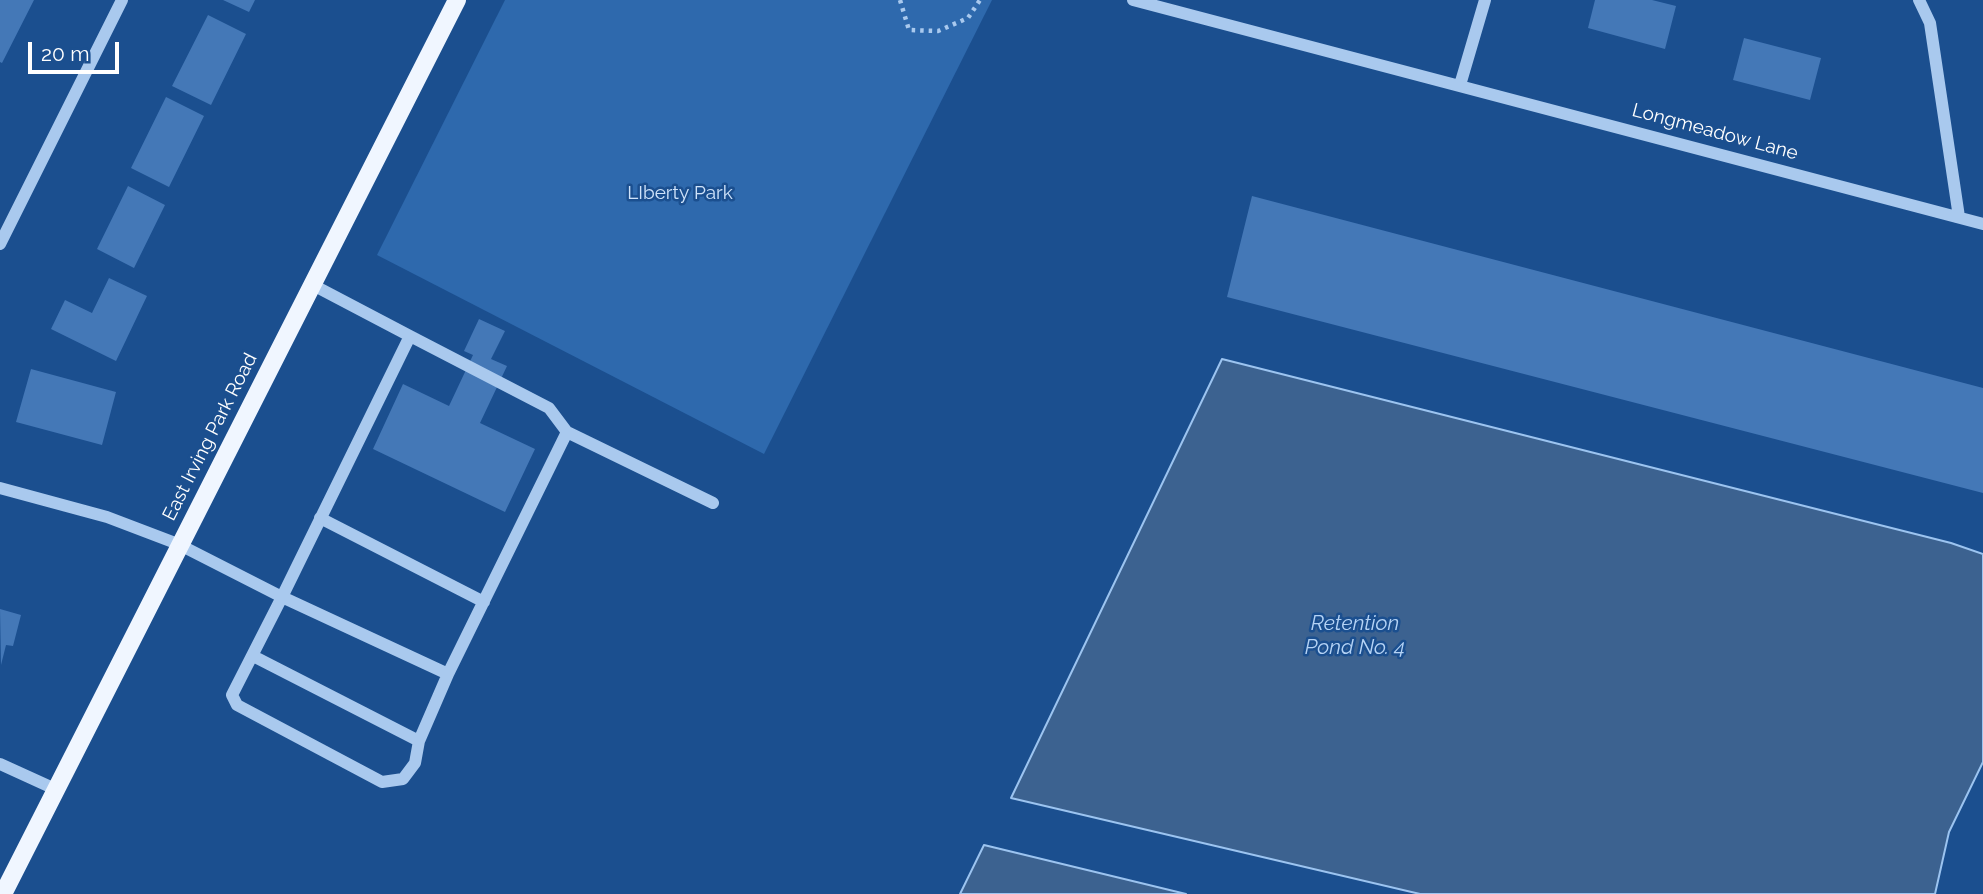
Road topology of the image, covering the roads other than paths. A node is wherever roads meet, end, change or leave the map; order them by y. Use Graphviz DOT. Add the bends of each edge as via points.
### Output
graph roads {
  1 [pos="122,0"];
  2 [pos="457,0"];
  3 [pos="1133,0"];
  4 [pos="1485,0"];
  5 [pos="1919,0"];
  6 [pos="1460,85"];
  7 [pos="1959,218"];
  8 [pos="1983,224"];
  9 [pos="0,244"];
  10 [pos="311,284"];
  11 [pos="410,336"];
  12 [pos="567,432"];
  13 [pos="0,488"];
  14 [pos="713,503"];
  15 [pos="320,518"];
  16 [pos="178,544"];
  17 [pos="282,597"];
  18 [pos="484,602"];
  19 [pos="253,656"];
  20 [pos="448,674"];
  21 [pos="419,741"];
  22 [pos="0,764"];
  23 [pos="55,789"];
  24 [pos="3,894"];
  1 -- 9 [label="street"];
  2 -- 10 [label="main road, East Irving Park Road"];
  3 -- 6 [label="street, Longmeadow Lane"];
  4 -- 6 [label="street"];
  5 -- 7 [label="street" via="1930,23"];
  6 -- 7 [label="street, Longmeadow Lane"];
  7 -- 8 [label="street, Longmeadow Lane"];
  10 -- 11 [label="street"];
  10 -- 16 [label="main road, East Irving Park Road"];
  11 -- 12 [label="street" via="549,408"];
  11 -- 15 [label="street"];
  12 -- 14 [label="street"];
  12 -- 18 [label="street"];
  13 -- 16 [label="street" via="107,517"];
  15 -- 17 [label="street"];
  15 -- 18 [label="street"];
  16 -- 17 [label="street"];
  16 -- 23 [label="main road, East Irving Park Road"];
  17 -- 19 [label="street"];
  17 -- 20 [label="street"];
  18 -- 20 [label="street"];
  19 -- 21 [label="street"];
  19 -- 21 [label="street" via="232,695 237,705 382,782 403,779 415,763"];
  20 -- 21 [label="street"];
  22 -- 23 [label="street"];
  23 -- 24 [label="main road, East Irving Park Road"];
}
